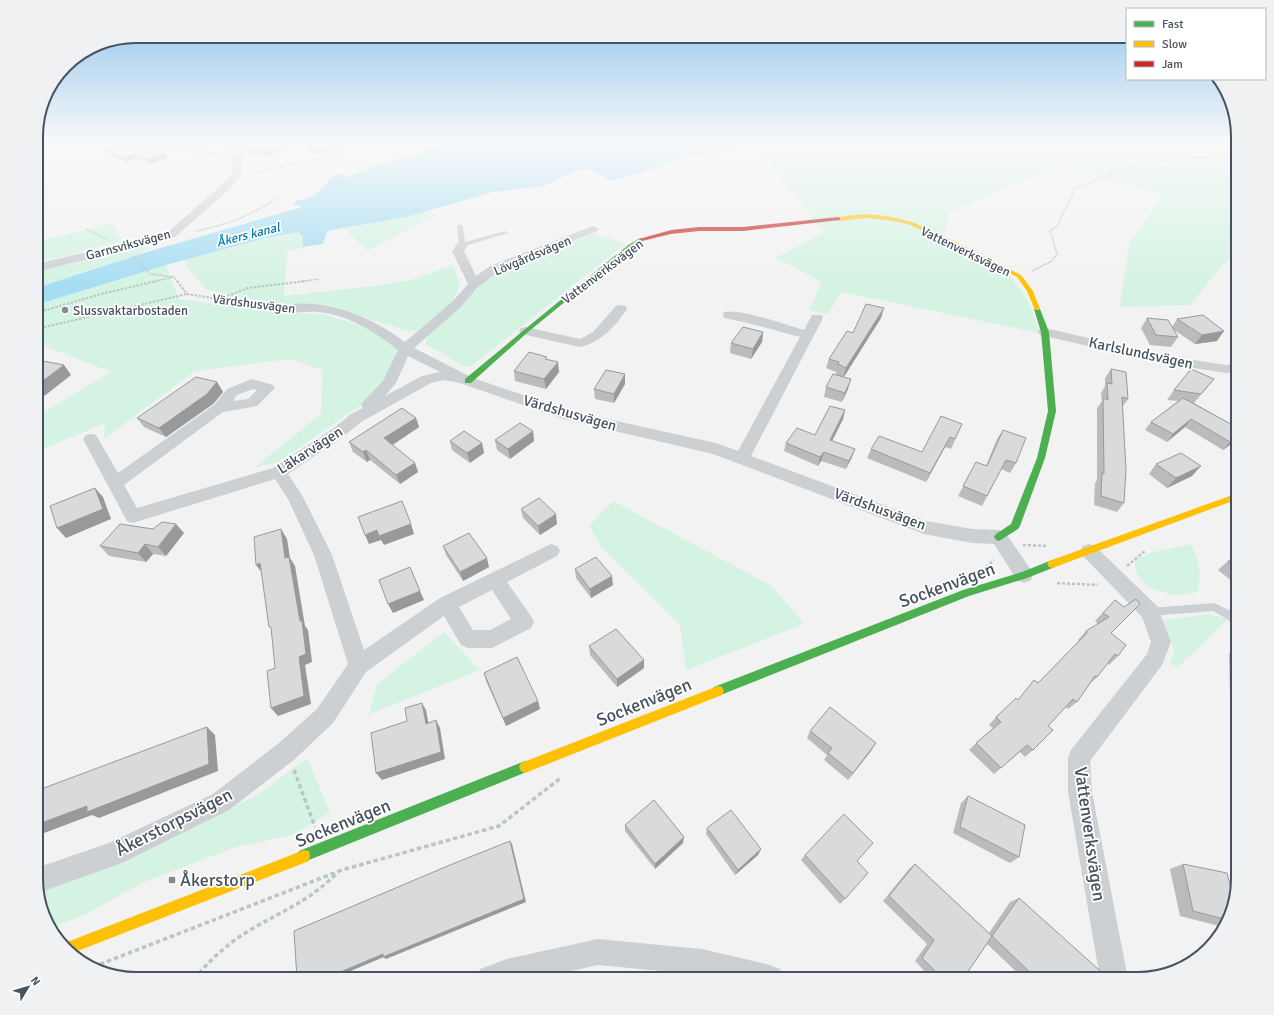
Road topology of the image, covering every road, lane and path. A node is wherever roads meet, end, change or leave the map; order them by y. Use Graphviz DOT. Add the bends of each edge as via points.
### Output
graph roads {
  1 [pos="221,191"];
  2 [pos="1073,191"];
  3 [pos="276,198"];
  4 [pos="460,226"];
  5 [pos="592,229"];
  6 [pos="505,232"];
  7 [pos="171,235"];
  8 [pos="462,245"];
  9 [pos="129,253"];
  10 [pos="43,266"];
  11 [pos="1019,276"];
  12 [pos="174,277"];
  13 [pos="319,279"];
  14 [pos="474,284"];
  15 [pos="186,294"];
  16 [pos="220,299"];
  17 [pos="283,309"];
  18 [pos="621,309"];
  19 [pos="43,311"];
  20 [pos="729,315"];
  21 [pos="817,318"];
  22 [pos="46,326"];
  23 [pos="43,327"];
  24 [pos="43,329"];
  25 [pos="526,331"];
  26 [pos="1045,332"];
  27 [pos="807,335"];
  28 [pos="405,349"];
  29 [pos="1231,368"];
  30 [pos="468,381"];
  31 [pos="219,408"];
  32 [pos="356,418"];
  33 [pos="91,440"];
  34 [pos="742,458"];
  35 [pos="279,472"];
  36 [pos="115,483"];
  37 [pos="1231,499"];
  38 [pos="999,537"];
  39 [pos="551,551"];
  40 [pos="1089,551"];
  41 [pos="1024,575"];
  42 [pos="1114,576"];
  43 [pos="495,580"];
  44 [pos="1051,583"];
  45 [pos="447,604"];
  46 [pos="1150,612"];
  47 [pos="1231,616"];
  48 [pos="359,665"];
  49 [pos="287,751"];
  50 [pos="567,775"];
  51 [pos="323,849"];
  52 [pos="338,872"];
  53 [pos="43,879"];
  54 [pos="72,946"];
  55 [pos="100,964"];
  56 [pos="199,972"];
  57 [pos="521,972"];
  58 [pos="742,972"];
  59 [pos="1113,972"];
  1 -- 7 [label="street, Garnsviksvägen"];
  2 -- 11 [label="path" via="1058,225 1050,231 1057,254 1052,261"];
  3 -- 7 [label="path" via="264,208 215,228"];
  4 -- 8 [label="lane"];
  5 -- 14 [label="street, Lövgårdsvägen" via="494,269"];
  6 -- 8 [label="lane"];
  7 -- 10 [label="street, Garnsviksvägen"];
  8 -- 14 [label="street" via="458,251"];
  9 -- 12 [label="path" via="150,274"];
  11 -- 25 [label="street, Vattenverksvägen" via="954,242 910,223 887,218 865,216 743,229 671,232 646,238 630,246"];
  11 -- 26 [label="street, Vattenverksvägen" via="1030,291"];
  12 -- 15 [label="path"];
  12 -- 19 [label="path"];
  13 -- 16 [label="path" via="248,288"];
  14 -- 28 [label="street, Lövgårdsvägen" via="457,304"];
  15 -- 16 [label="path, Värdshusvägen"];
  15 -- 22 [label="path"];
  16 -- 17 [label="path, Värdshusvägen"];
  17 -- 28 [label="street, Värdshusvägen" via="323,309 363,321"];
  18 -- 25 [label="street" via="589,342 580,343"];
  20 -- 27 [label="street"];
  21 -- 27 [label="street"];
  22 -- 23 [label="path"];
  22 -- 24 [label="path"];
  25 -- 30 [label="street, Vattenverksvägen"];
  26 -- 29 [label="street, Karlslundsvägen" via="1167,360"];
  26 -- 38 [label="street, Vattenverksvägen" via="1052,411 1041,458 1015,526"];
  27 -- 34 [label="street"];
  28 -- 30 [label="street, Värdshusvägen"];
  28 -- 32 [label="street" via="389,383"];
  30 -- 32 [label="street, Läkarvägen" via="444,376 427,379"];
  30 -- 34 [label="street, Värdshusvägen" via="568,415"];
  31 -- 36 [label="street"];
  32 -- 35 [label="street, Läkarvägen"];
  33 -- 36 [label="street, Läkarvägen"];
  34 -- 38 [label="street, Värdshusvägen" via="924,527 972,536"];
  35 -- 36 [label="street, Läkarvägen" via="132,516"];
  35 -- 48 [label="street" via="295,497 323,555"];
  37 -- 40 [label="street, Sockenvägen"];
  38 -- 41 [label="street"];
  39 -- 43 [label="street, Åkerstorpsvägen"];
  40 -- 41 [label="street, Sockenvägen"];
  40 -- 42 [label="street, Vattenverksvägen"];
  41 -- 51 [label="street, Sockenvägen" via="968,593 647,718"];
  42 -- 44 [label="path" via="1101,585"];
  42 -- 46 [label="street, Vattenverksvägen"];
  43 -- 45 [label="street, Åkerstorpsvägen"];
  43 -- 45 [label="street" via="524,622 492,639 468,639"];
  45 -- 48 [label="street, Åkerstorpsvägen"];
  46 -- 47 [label="lane" via="1214,607"];
  46 -- 59 [label="street, Vattenverksvägen" via="1161,642 1155,659 1079,758 1080,792"];
  48 -- 49 [label="street, Åkerstorpsvägen" via="325,716"];
  49 -- 51 [label="path"];
  49 -- 53 [label="street, Åkerstorpsvägen" via="222,802 113,854"];
  50 -- 52 [label="path" via="499,826"];
  51 -- 52 [label="path"];
  51 -- 54 [label="street, Sockenvägen"];
  52 -- 55 [label="path"];
  52 -- 56 [label="path" via="313,897 274,916 230,943 208,961"];
  57 -- 58 [label="street" via="598,952 702,962"];
}
